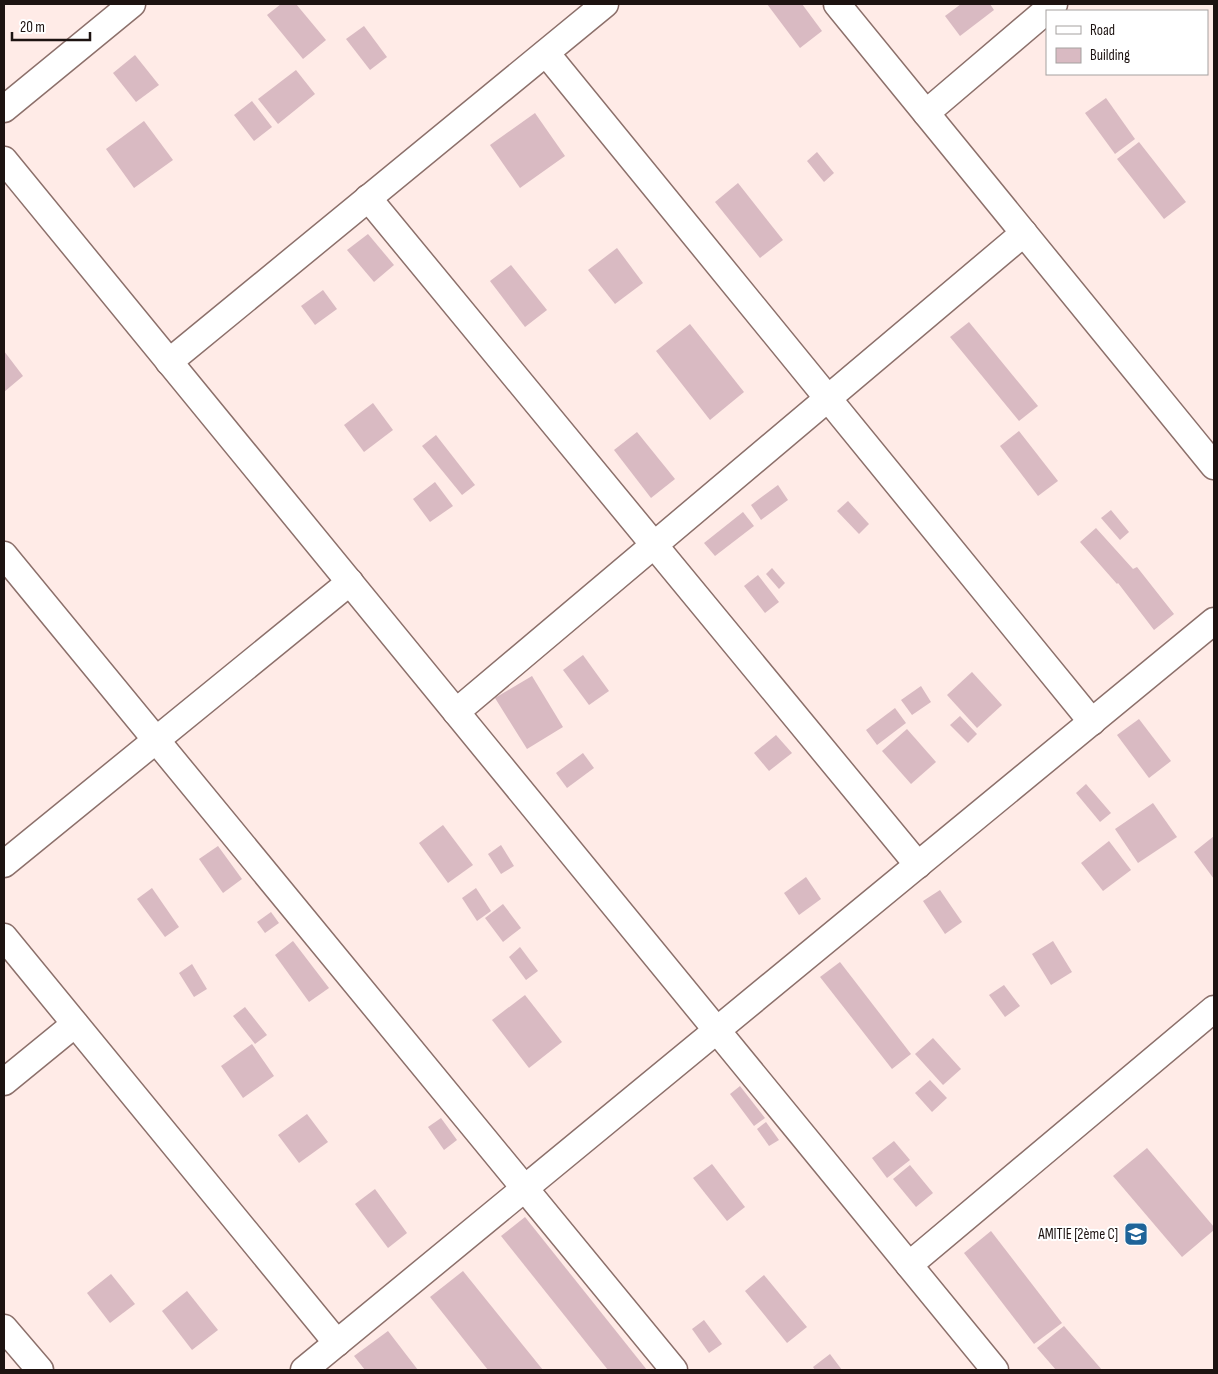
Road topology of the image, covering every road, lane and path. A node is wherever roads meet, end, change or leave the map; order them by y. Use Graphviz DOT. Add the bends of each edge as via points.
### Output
graph roads {
  1 [pos="132,4"];
  2 [pos="605,4"];
  3 [pos="836,4"];
  4 [pos="1046,11"];
  5 [pos="546,53"];
  6 [pos="4,109"];
  7 [pos="926,113"];
  8 [pos="4,160"];
  9 [pos="368,198"];
  10 [pos="1024,233"];
  11 [pos="169,362"];
  12 [pos="828,398"];
  13 [pos="1214,466"];
  14 [pos="654,545"];
  15 [pos="4,555"];
  16 [pos="350,582"];
  17 [pos="1214,621"];
  18 [pos="456,712"];
  19 [pos="1092,722"];
  20 [pos="156,740"];
  21 [pos="4,864"];
  22 [pos="918,865"];
  23 [pos="4,937"];
  24 [pos="1214,1008"];
  25 [pos="75,1024"];
  26 [pos="717,1030"];
  27 [pos="4,1082"];
  28 [pos="525,1189"];
  29 [pos="909,1265"];
  30 [pos="4,1328"];
  31 [pos="337,1343"];
  32 [pos="40,1370"];
  33 [pos="304,1370"];
  34 [pos="674,1370"];
  35 [pos="995,1370"];
  1 -- 6 [label="street"];
  2 -- 5 [label="street"];
  3 -- 7 [label="street"];
  4 -- 7 [label="street"];
  5 -- 9 [label="street"];
  5 -- 12 [label="street"];
  7 -- 10 [label="street"];
  8 -- 11 [label="street"];
  9 -- 11 [label="street"];
  9 -- 14 [label="street"];
  10 -- 12 [label="street"];
  10 -- 13 [label="street"];
  11 -- 16 [label="street"];
  12 -- 14 [label="street"];
  12 -- 19 [label="street"];
  14 -- 18 [label="street"];
  14 -- 22 [label="street"];
  15 -- 20 [label="street"];
  16 -- 18 [label="street"];
  16 -- 20 [label="street"];
  17 -- 19 [label="street"];
  18 -- 26 [label="street"];
  19 -- 22 [label="street"];
  20 -- 21 [label="street"];
  20 -- 28 [label="street"];
  22 -- 26 [label="street"];
  23 -- 25 [label="street"];
  24 -- 29 [label="street"];
  25 -- 27 [label="street"];
  25 -- 31 [label="street"];
  26 -- 28 [label="street"];
  26 -- 29 [label="street"];
  28 -- 31 [label="street"];
  28 -- 34 [label="street"];
  29 -- 35 [label="street"];
  30 -- 32 [label="street"];
  31 -- 33 [label="street"];
}
